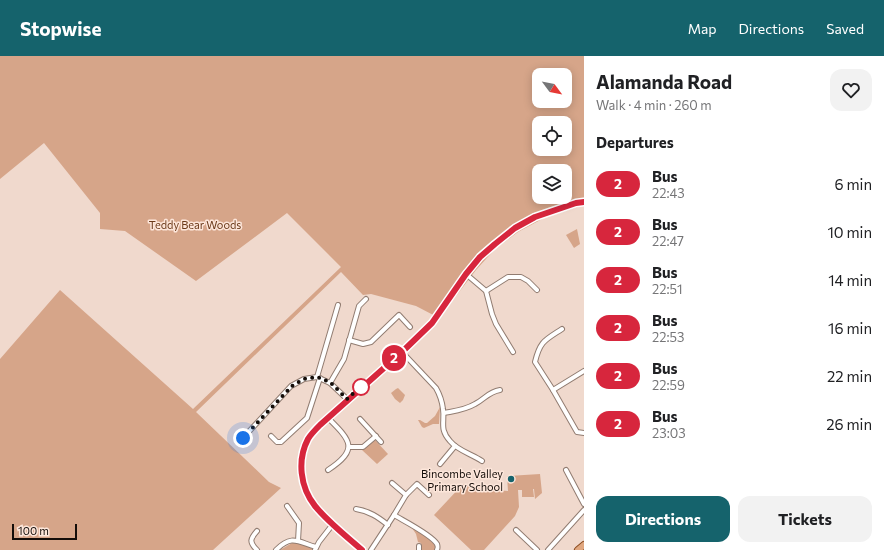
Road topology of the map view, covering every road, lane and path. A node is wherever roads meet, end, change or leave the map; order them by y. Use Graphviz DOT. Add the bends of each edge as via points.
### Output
graph roads {
  1 [pos="584,202"];
  2 [pos="466,274"];
  3 [pos="537,290"];
  4 [pos="486,291"];
  5 [pos="366,299"];
  6 [pos="338,305"];
  7 [pos="410,327"];
  8 [pos="562,329"];
  9 [pos="349,340"];
  10 [pos="402,352"];
  11 [pos="513,352"];
  12 [pos="584,371"];
  13 [pos="318,378"];
  14 [pos="330,382"];
  15 [pos="500,390"];
  16 [pos="553,390"];
  17 [pos="347,399"];
  18 [pos="444,413"];
  19 [pos="328,418"];
  20 [pos="360,419"];
  21 [pos="584,433"];
  22 [pos="271,436"];
  23 [pos="376,436"];
  24 [pos="243,438"];
  25 [pos="382,442"];
  26 [pos="455,446"];
  27 [pos="349,447"];
  28 [pos="482,461"];
  29 [pos="440,464"];
  30 [pos="328,470"];
  31 [pos="566,470"];
  32 [pos="392,483"];
  33 [pos="406,495"];
  34 [pos="429,495"];
  35 [pos="584,504"];
  36 [pos="287,506"];
  37 [pos="356,509"];
  38 [pos="584,510"];
  39 [pos="394,515"];
  40 [pos="333,524"];
  41 [pos="388,525"];
  42 [pos="516,530"];
  43 [pos="257,531"];
  44 [pos="298,541"];
  45 [pos="584,545"];
  46 [pos="316,548"];
  47 [pos="257,550"];
  48 [pos="276,550"];
  49 [pos="362,550"];
  50 [pos="371,550"];
  51 [pos="438,550"];
  52 [pos="537,550"];
  53 [pos="548,550"];
  54 [pos="578,550"];
  1 -- 2 [label="street" via="535,217 515,228 480,257"];
  2 -- 4 [label="street"];
  2 -- 10 [label="street" via="432,323"];
  3 -- 4 [label="street" via="521,277 508,277"];
  4 -- 11 [label="street" via="496,324"];
  5 -- 9 [label="street" via="359,306"];
  6 -- 13 [label="street"];
  7 -- 9 [label="street" via="398,315 371,342 363,344"];
  8 -- 16 [label="street" via="544,341 535,362"];
  9 -- 14 [label="street" via="344,359"];
  10 -- 17 [label="street"];
  10 -- 18 [label="street" via="436,388 442,399"];
  12 -- 16 [label="street"];
  13 -- 14 [label="street"];
  13 -- 22 [label="street" via="306,418 281,442 277,442"];
  13 -- 24 [label="street" via="304,379 292,386"];
  14 -- 17 [label="street"];
  15 -- 18 [label="street" via="492,392 474,405"];
  16 -- 21 [label="street" via="577,432"];
  17 -- 19 [label="street"];
  18 -- 26 [label="street" via="443,430"];
  19 -- 27 [label="street" via="346,437"];
  19 -- 40 [label="street" via="308,439 302,456 302,473 314,505"];
  20 -- 23 [label="street"];
  23 -- 25 [label="street"];
  23 -- 27 [label="street" via="363,447"];
  26 -- 28 [label="street"];
  26 -- 29 [label="street"];
  27 -- 30 [label="street" via="346,455"];
  31 -- 35 [label="street"];
  32 -- 33 [label="street"];
  33 -- 34 [label="street" via="417,484"];
  33 -- 39 [label="street"];
  36 -- 44 [label="street" via="299,524"];
  37 -- 41 [label="street" via="373,514"];
  38 -- 53 [label="street"];
  39 -- 41 [label="street"];
  39 -- 51 [label="street" via="433,540"];
  40 -- 46 [label="street"];
  40 -- 49 [label="street"];
  41 -- 50 [label="street"];
  42 -- 52 [label="street"];
  43 -- 47 [label="street" via="251,542"];
  44 -- 46 [label="street"];
  44 -- 48 [label="street" via="286,542"];
  45 -- 54 [label="main road"];
}
